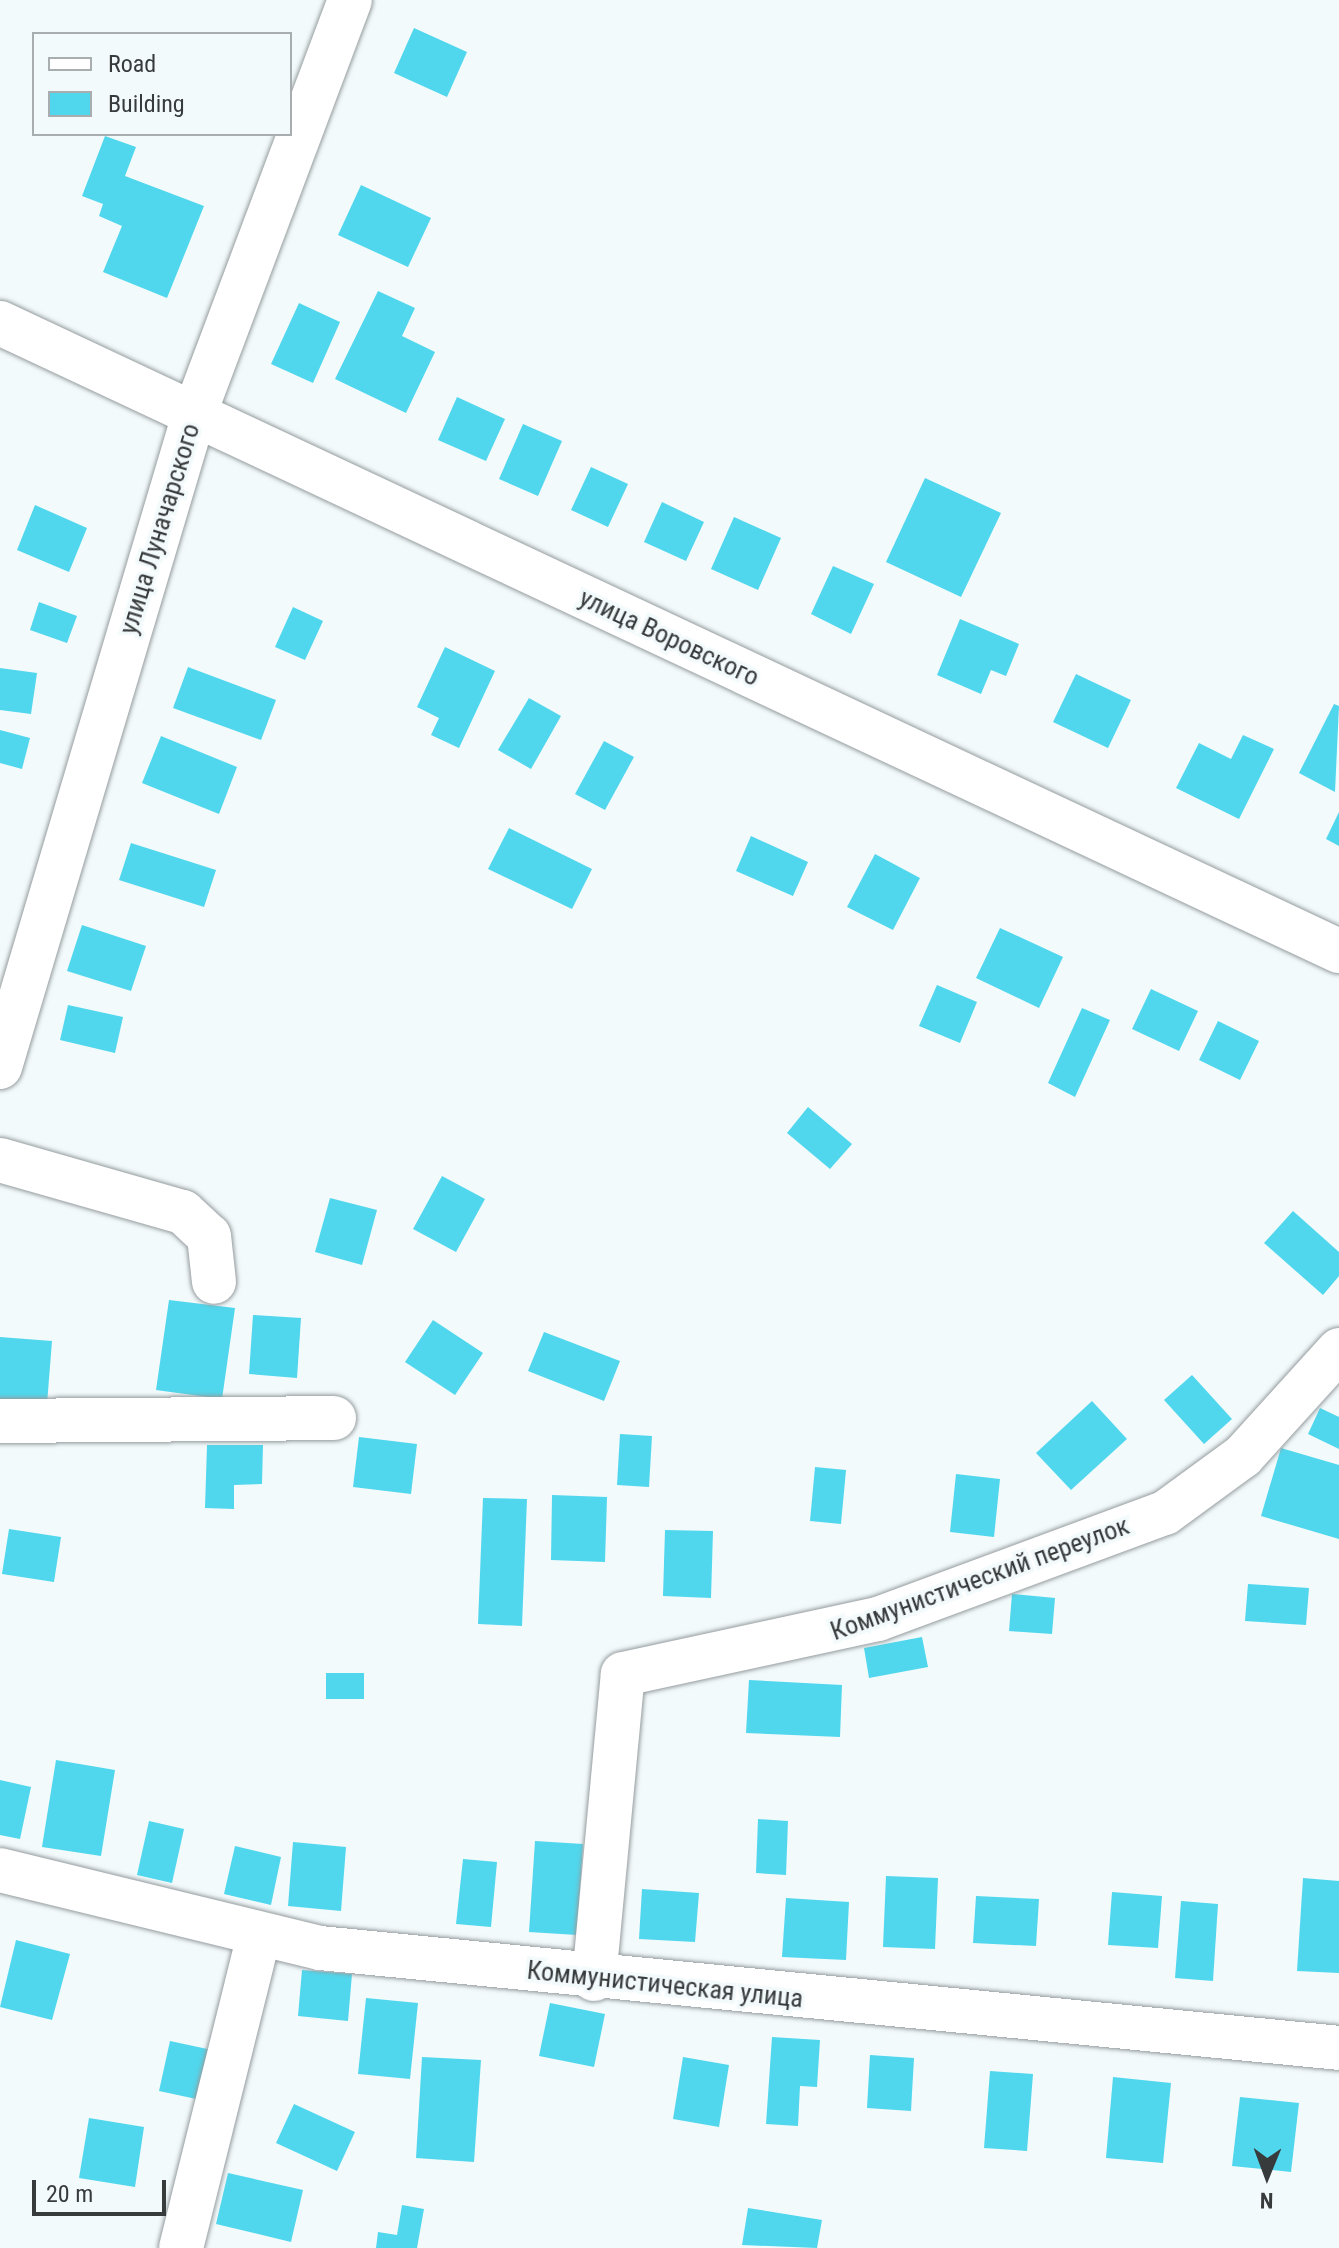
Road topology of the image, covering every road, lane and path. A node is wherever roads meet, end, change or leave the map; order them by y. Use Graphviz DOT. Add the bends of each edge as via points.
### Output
graph roads {
  1 [pos="350,0"];
  2 [pos="0,323"];
  3 [pos="194,415"];
  4 [pos="1339,951"];
  5 [pos="0,1067"];
  6 [pos="0,1160"];
  7 [pos="214,1282"];
  8 [pos="1339,1350"];
  9 [pos="334,1418"];
  10 [pos="0,1421"];
  11 [pos="0,1870"];
  12 [pos="259,1935"];
  13 [pos="594,1979"];
  14 [pos="1339,2048"];
  15 [pos="181,2248"];
  1 -- 3 [label="street, улица Луначарского"];
  2 -- 3 [label="street, улица Воровского"];
  3 -- 4 [label="street, улица Воровского"];
  3 -- 5 [label="street, улица Луначарского"];
  6 -- 7 [label="street" via="183,1212 209,1236"];
  8 -- 13 [label="street, Коммунистический переулок" via="1243,1456 1165,1513 815,1638 623,1674"];
  9 -- 10 [label="street"];
  11 -- 12 [label="street, Коммунистическая улица"];
  12 -- 13 [label="street, Коммунистическая улица"];
  12 -- 15 [label="street"];
  13 -- 14 [label="street, Коммунистическая улица"];
}
